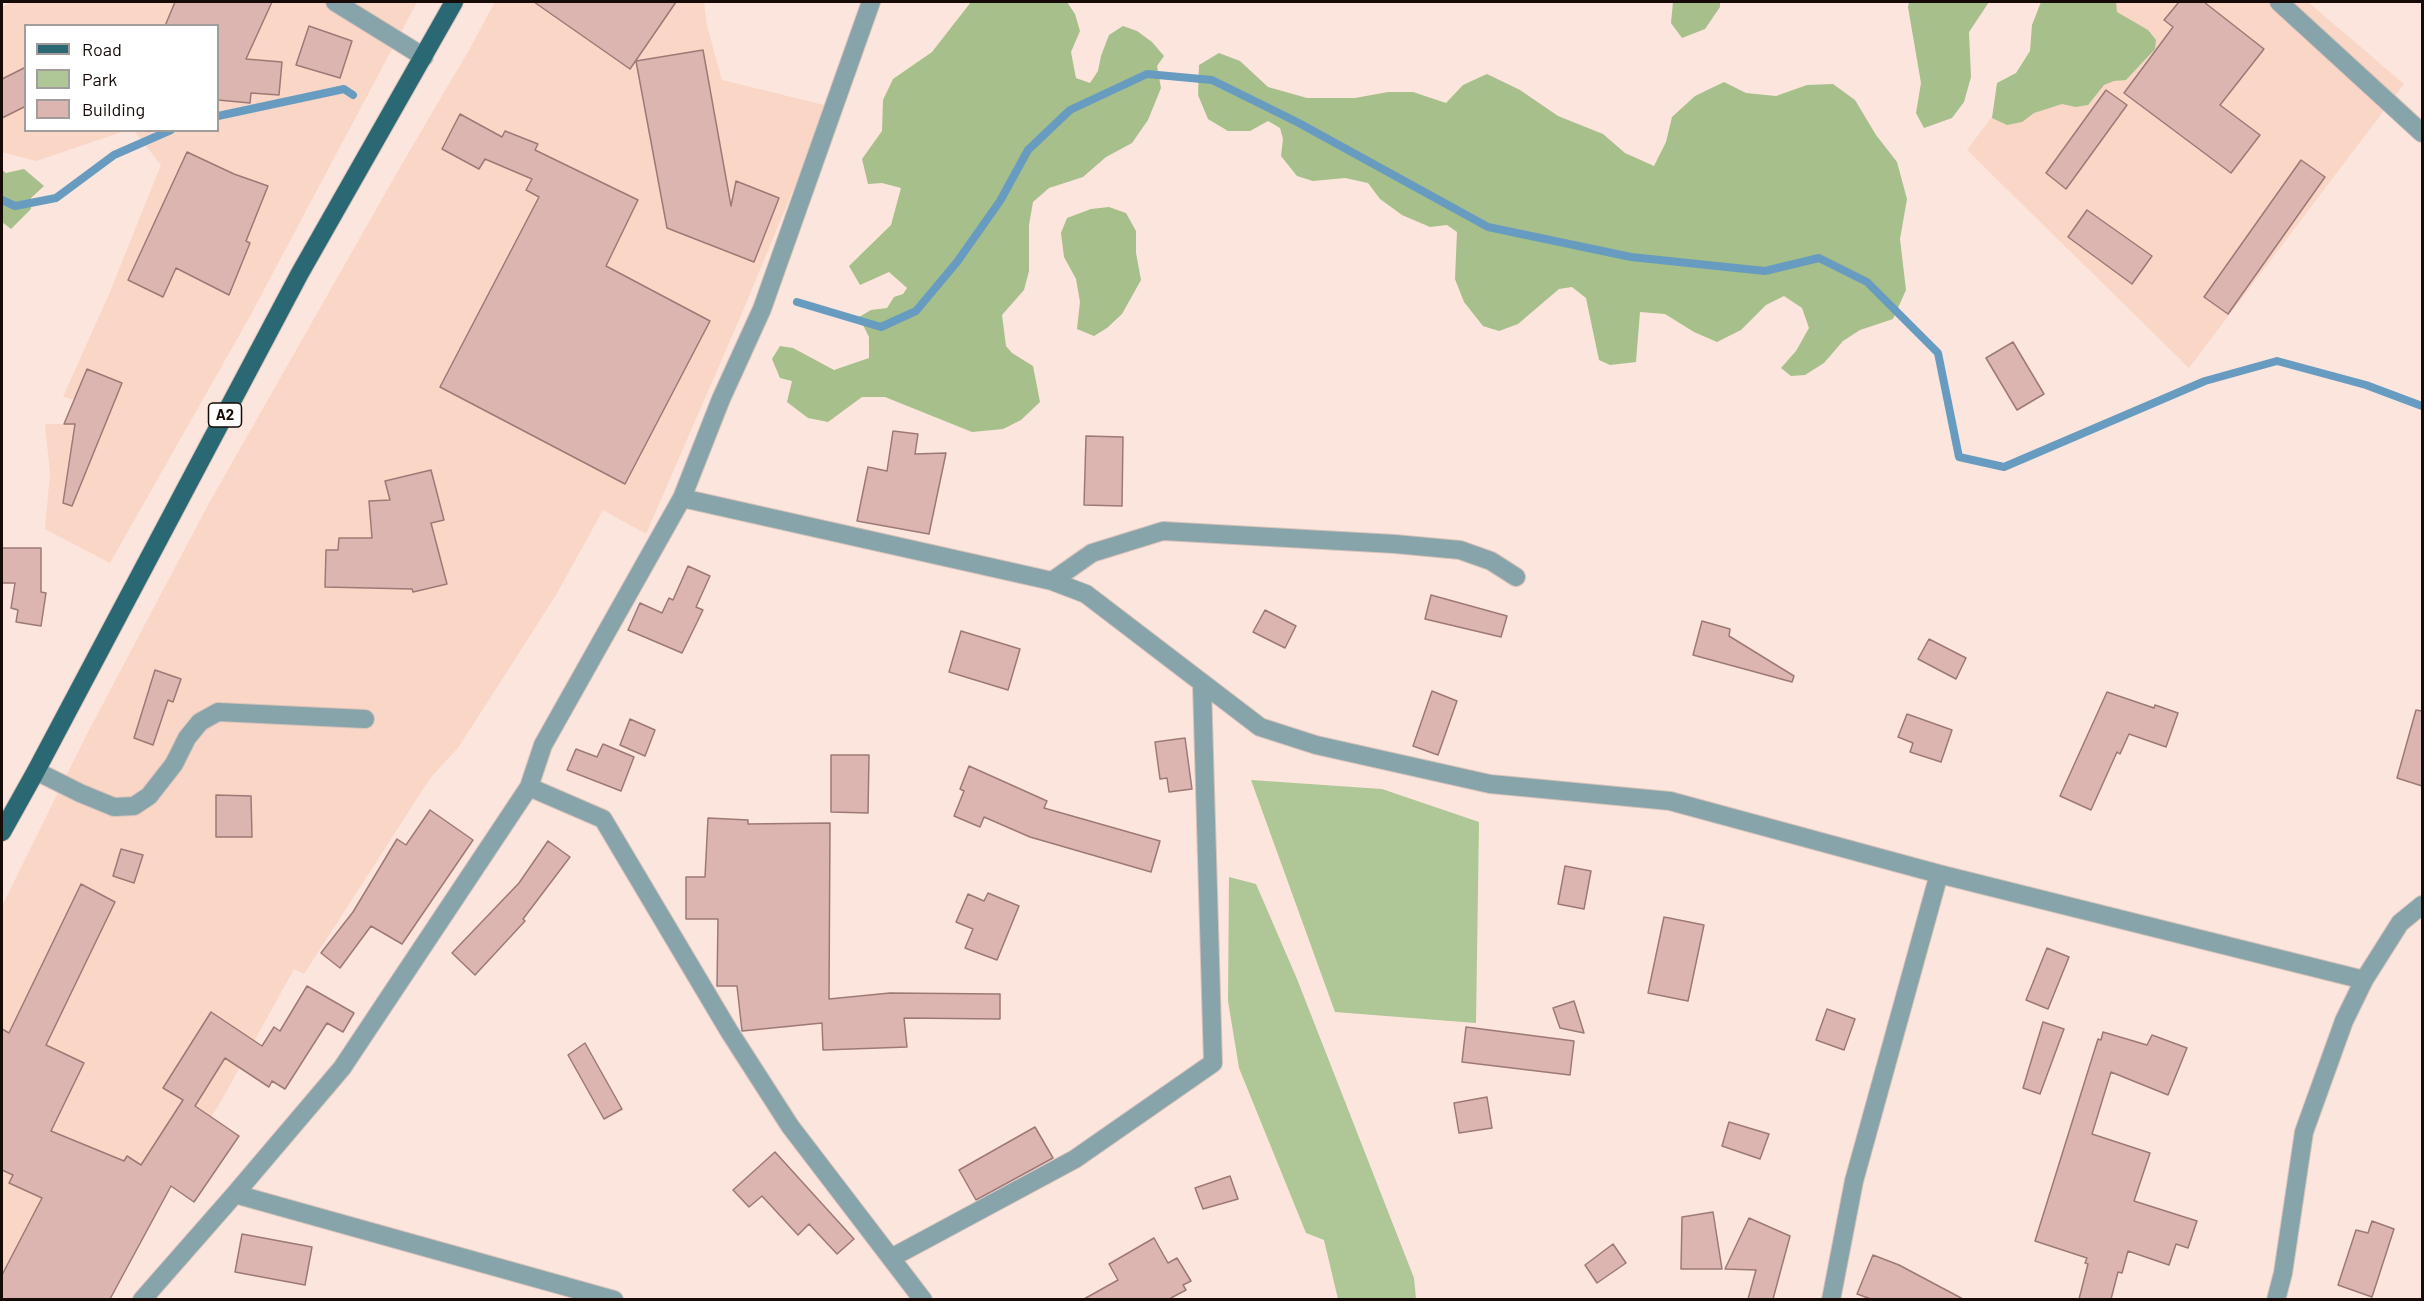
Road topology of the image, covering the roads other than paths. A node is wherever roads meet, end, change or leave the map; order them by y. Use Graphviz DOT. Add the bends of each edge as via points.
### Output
graph roads {
  1 [pos="335,2"];
  2 [pos="454,2"];
  3 [pos="872,2"];
  4 [pos="2279,2"];
  5 [pos="424,57"];
  6 [pos="2422,133"];
  7 [pos="682,498"];
  8 [pos="1516,577"];
  9 [pos="1052,581"];
  10 [pos="1202,685"];
  11 [pos="365,719"];
  12 [pos="36,771"];
  13 [pos="529,787"];
  14 [pos="7,810"];
  15 [pos="2,832"];
  16 [pos="1939,874"];
  17 [pos="2422,905"];
  18 [pos="2364,980"];
  19 [pos="235,1194"];
  20 [pos="891,1258"];
  21 [pos="142,1299"];
  22 [pos="614,1299"];
  23 [pos="923,1299"];
  24 [pos="1831,1299"];
  25 [pos="2276,1299"];
  1 -- 5 [label="street"];
  2 -- 5 [label="main road, A2"];
  3 -- 7 [label="street" via="762,309"];
  4 -- 6 [label="street"];
  5 -- 12 [label="main road, A2" via="300,273"];
  7 -- 9 [label="street"];
  7 -- 13 [label="street" via="543,744"];
  8 -- 9 [label="street" via="1491,561 1460,550 1163,531 1092,552"];
  9 -- 10 [label="street" via="1086,594"];
  10 -- 16 [label="street" via="1260,727 1316,745 1490,784 1670,801"];
  10 -- 20 [label="street" via="1213,1063 1075,1159"];
  11 -- 12 [label="street" via="218,712 200,722 149,796 134,806 114,807"];
  12 -- 14 [label="main road, A2"];
  13 -- 19 [label="street" via="342,1068"];
  13 -- 20 [label="street" via="603,819 790,1126"];
  14 -- 15 [label="main road, A2"];
  16 -- 18 [label="street"];
  16 -- 24 [label="street" via="1854,1181"];
  17 -- 18 [label="street" via="2400,923"];
  18 -- 25 [label="street" via="2344,1021 2304,1132"];
  19 -- 21 [label="street"];
  19 -- 22 [label="street"];
  20 -- 23 [label="street"];
}
